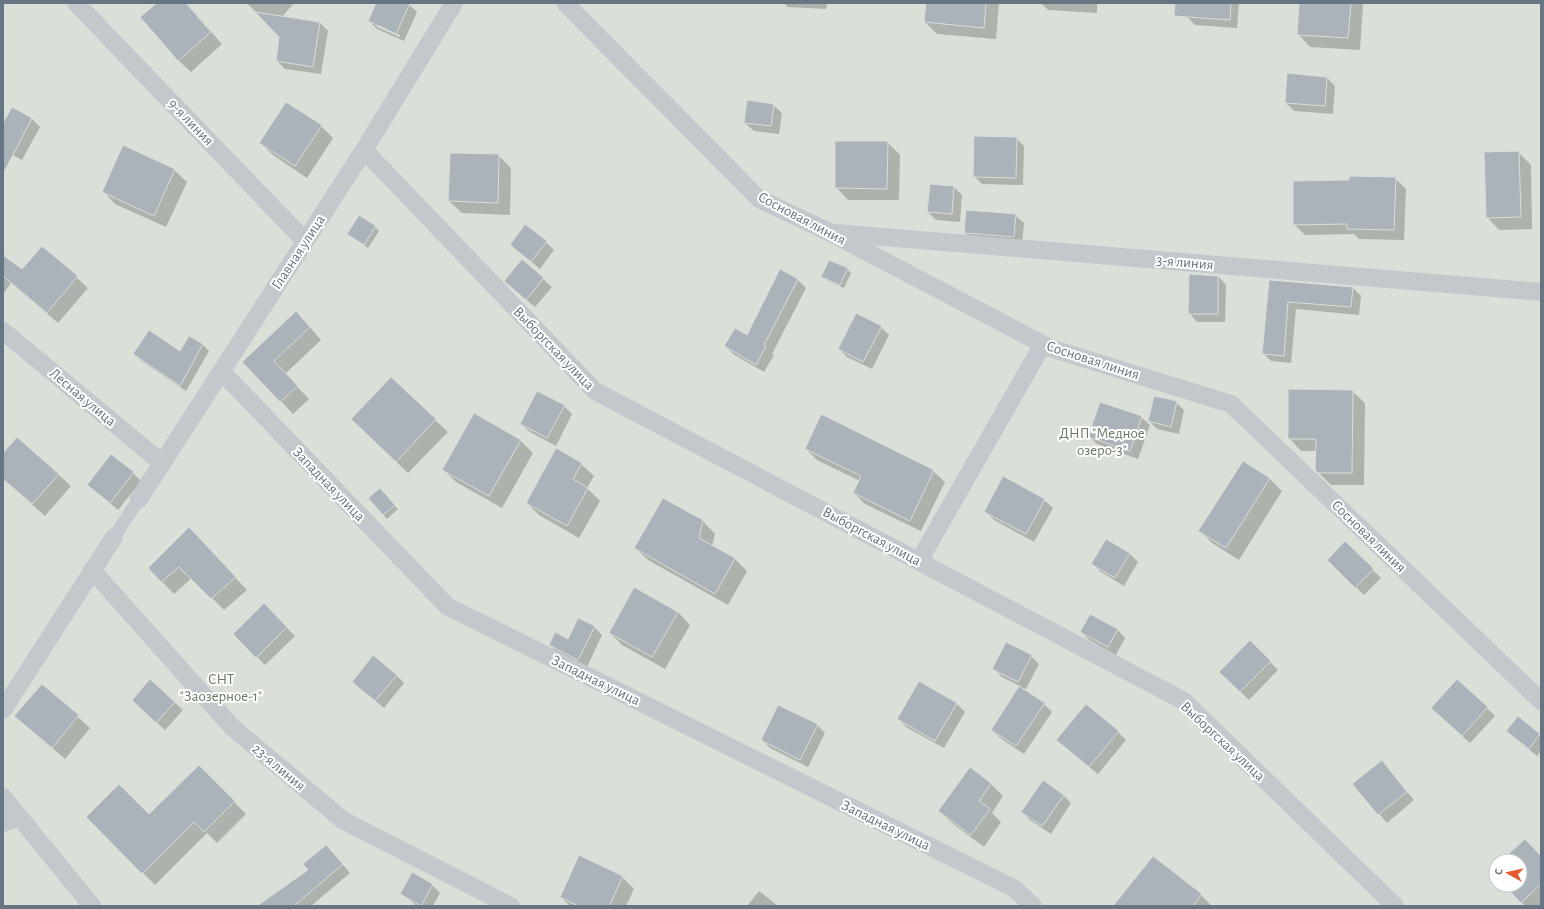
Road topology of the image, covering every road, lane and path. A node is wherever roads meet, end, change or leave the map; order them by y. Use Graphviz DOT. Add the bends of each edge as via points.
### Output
graph roads {
  1 [pos="76,3"];
  2 [pos="565,3"];
  3 [pos="450,5"];
  4 [pos="364,150"];
  5 [pos="829,232"];
  6 [pos="305,241"];
  7 [pos="1541,292"];
  8 [pos="3,330"];
  9 [pos="1043,344"];
  10 [pos="221,371"];
  11 [pos="162,463"];
  12 [pos="139,498"];
  13 [pos="114,538"];
  14 [pos="919,561"];
  15 [pos="92,570"];
  16 [pos="1541,701"];
  17 [pos="3,710"];
  18 [pos="3,797"];
  19 [pos="11,820"];
  20 [pos="92,906"];
  21 [pos="511,906"];
  22 [pos="1033,906"];
  23 [pos="1395,906"];
  1 -- 6 [label="street, 9-я линия"];
  2 -- 5 [label="street, Сосновая линия" via="759,200"];
  3 -- 4 [label="street, Главная улица"];
  4 -- 6 [label="street, Главная улица"];
  4 -- 14 [label="street, Выборгская улица" via="594,391"];
  5 -- 7 [label="street, 3-я линия"];
  5 -- 9 [label="street, Сосновая линия"];
  6 -- 10 [label="street, Главная улица"];
  8 -- 11 [label="street, Лесная улица"];
  9 -- 14 [label="street"];
  9 -- 16 [label="street, Сосновая линия" via="1230,404"];
  10 -- 11 [label="street, Главная улица"];
  10 -- 22 [label="street, Западная улица" via="447,606 1015,889"];
  11 -- 12 [label="street, Главная улица"];
  12 -- 13 [label="street"];
  13 -- 15 [label="street"];
  14 -- 23 [label="street, Выборгская улица" via="1184,701"];
  15 -- 17 [label="street"];
  15 -- 21 [label="street, 23-я линия" via="232,727 344,822"];
  18 -- 19 [label="street"];
  19 -- 20 [label="street"];
}
